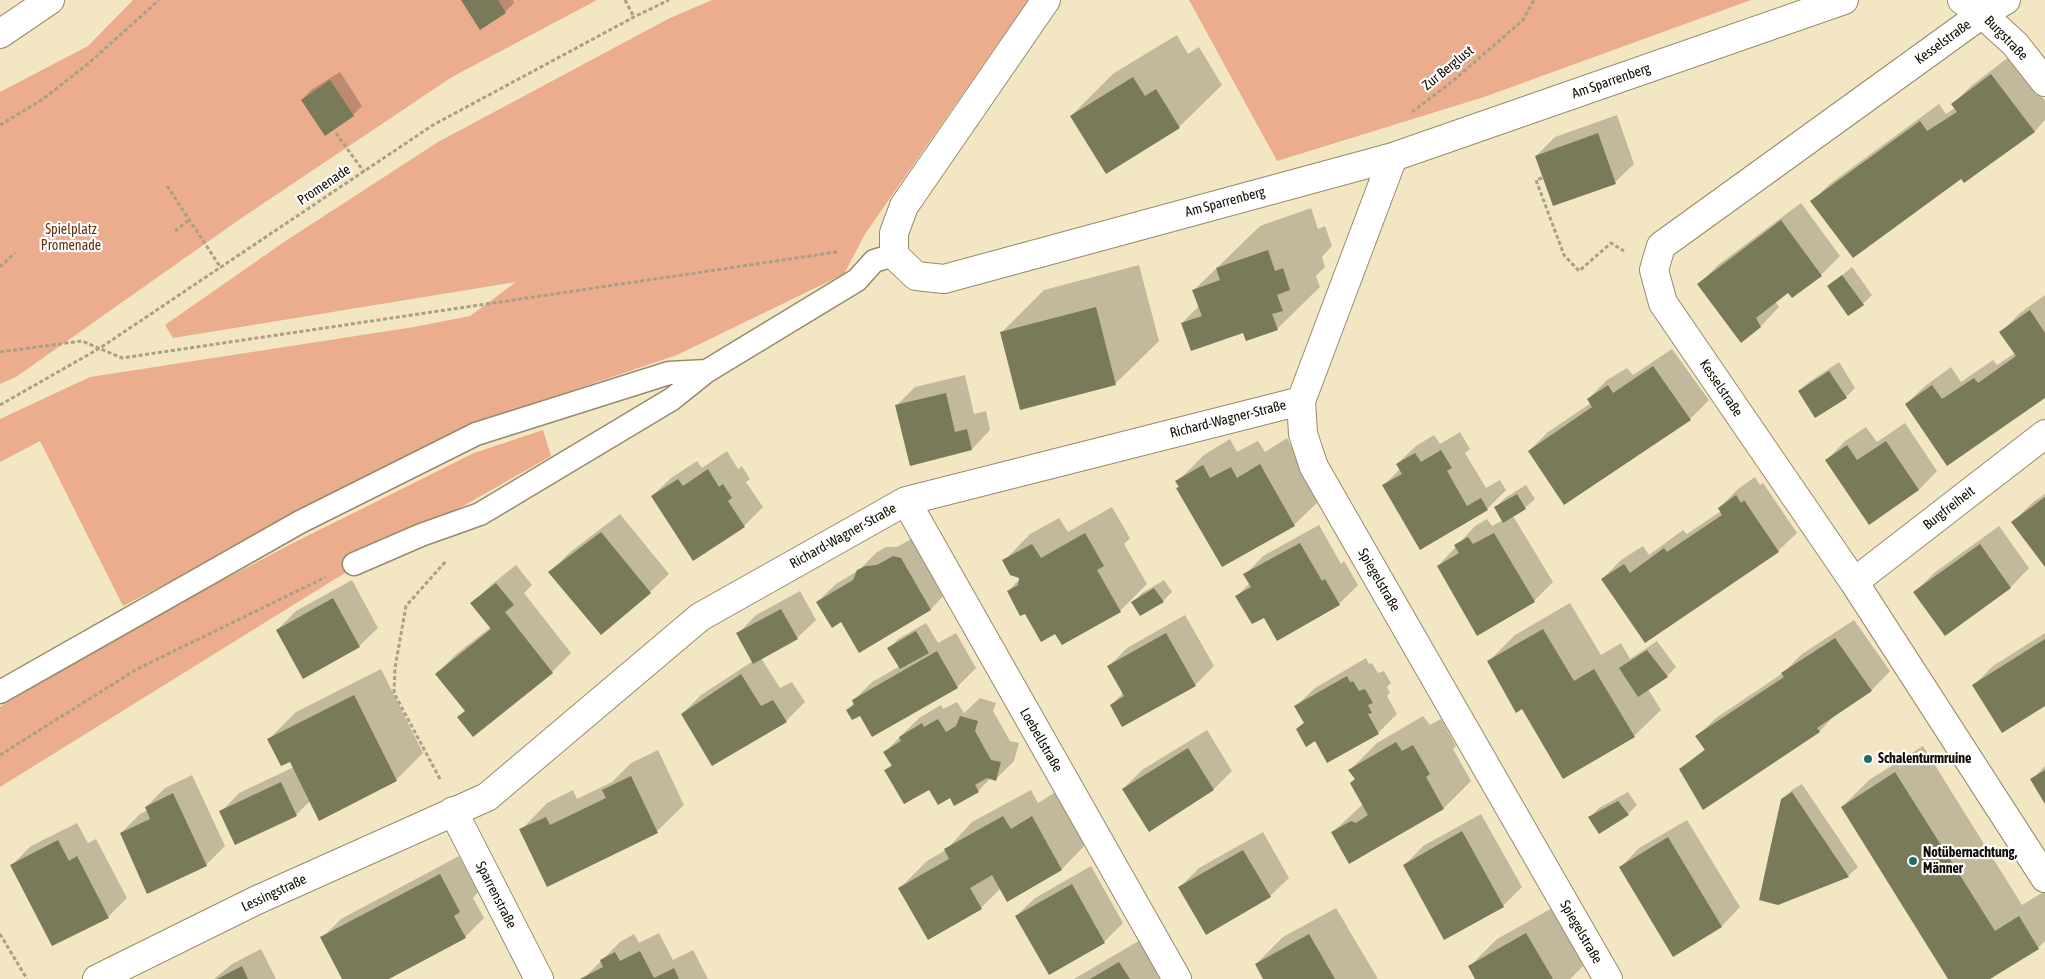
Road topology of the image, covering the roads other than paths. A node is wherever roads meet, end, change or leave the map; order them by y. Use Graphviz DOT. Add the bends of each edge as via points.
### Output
graph roads {
  1 [pos="50,0"];
  2 [pos="1046,0"];
  3 [pos="1844,0"];
  4 [pos="2006,0"];
  5 [pos="1972,7"];
  6 [pos="0,34"];
  7 [pos="2045,82"];
  8 [pos="1393,157"];
  9 [pos="884,258"];
  10 [pos="707,371"];
  11 [pos="1301,401"];
  12 [pos="2045,434"];
  13 [pos="906,501"];
  14 [pos="354,564"];
  15 [pos="1854,582"];
  16 [pos="0,692"];
  17 [pos="452,811"];
  18 [pos="2045,878"];
  19 [pos="97,979"];
  20 [pos="539,979"];
  21 [pos="1177,979"];
  22 [pos="1608,979"];
  1 -- 6 [label="street"];
  2 -- 9 [label="street" via="904,206"];
  3 -- 8 [label="street, Am Sparrenberg"];
  4 -- 5 [label="street, Kesselstraße"];
  5 -- 7 [label="street, Burgstraße" via="2015,44"];
  5 -- 15 [label="street, Kesselstraße" via="1661,246 1654,270 1663,303"];
  8 -- 9 [label="street, Am Sparrenberg" via="944,279 916,276"];
  8 -- 11 [label="street, Spiegelstraße"];
  9 -- 10 [label="lane" via="857,280"];
  10 -- 14 [label="lane" via="672,399 480,514"];
  10 -- 16 [label="lane" via="669,373 476,434 300,522"];
  11 -- 13 [label="street, Richard-Wagner-Straße"];
  11 -- 22 [label="street, Spiegelstraße" via="1303,434 1314,467"];
  12 -- 15 [label="street, Burgfreiheit"];
  13 -- 17 [label="street, Richard-Wagner-Straße" via="700,616 487,797"];
  13 -- 21 [label="street, Loebellstraße"];
  15 -- 18 [label="street, Kesselstraße"];
  17 -- 19 [label="street, Lessingstraße" via="257,900"];
  17 -- 20 [label="street, Sparrenstraße"];
}
